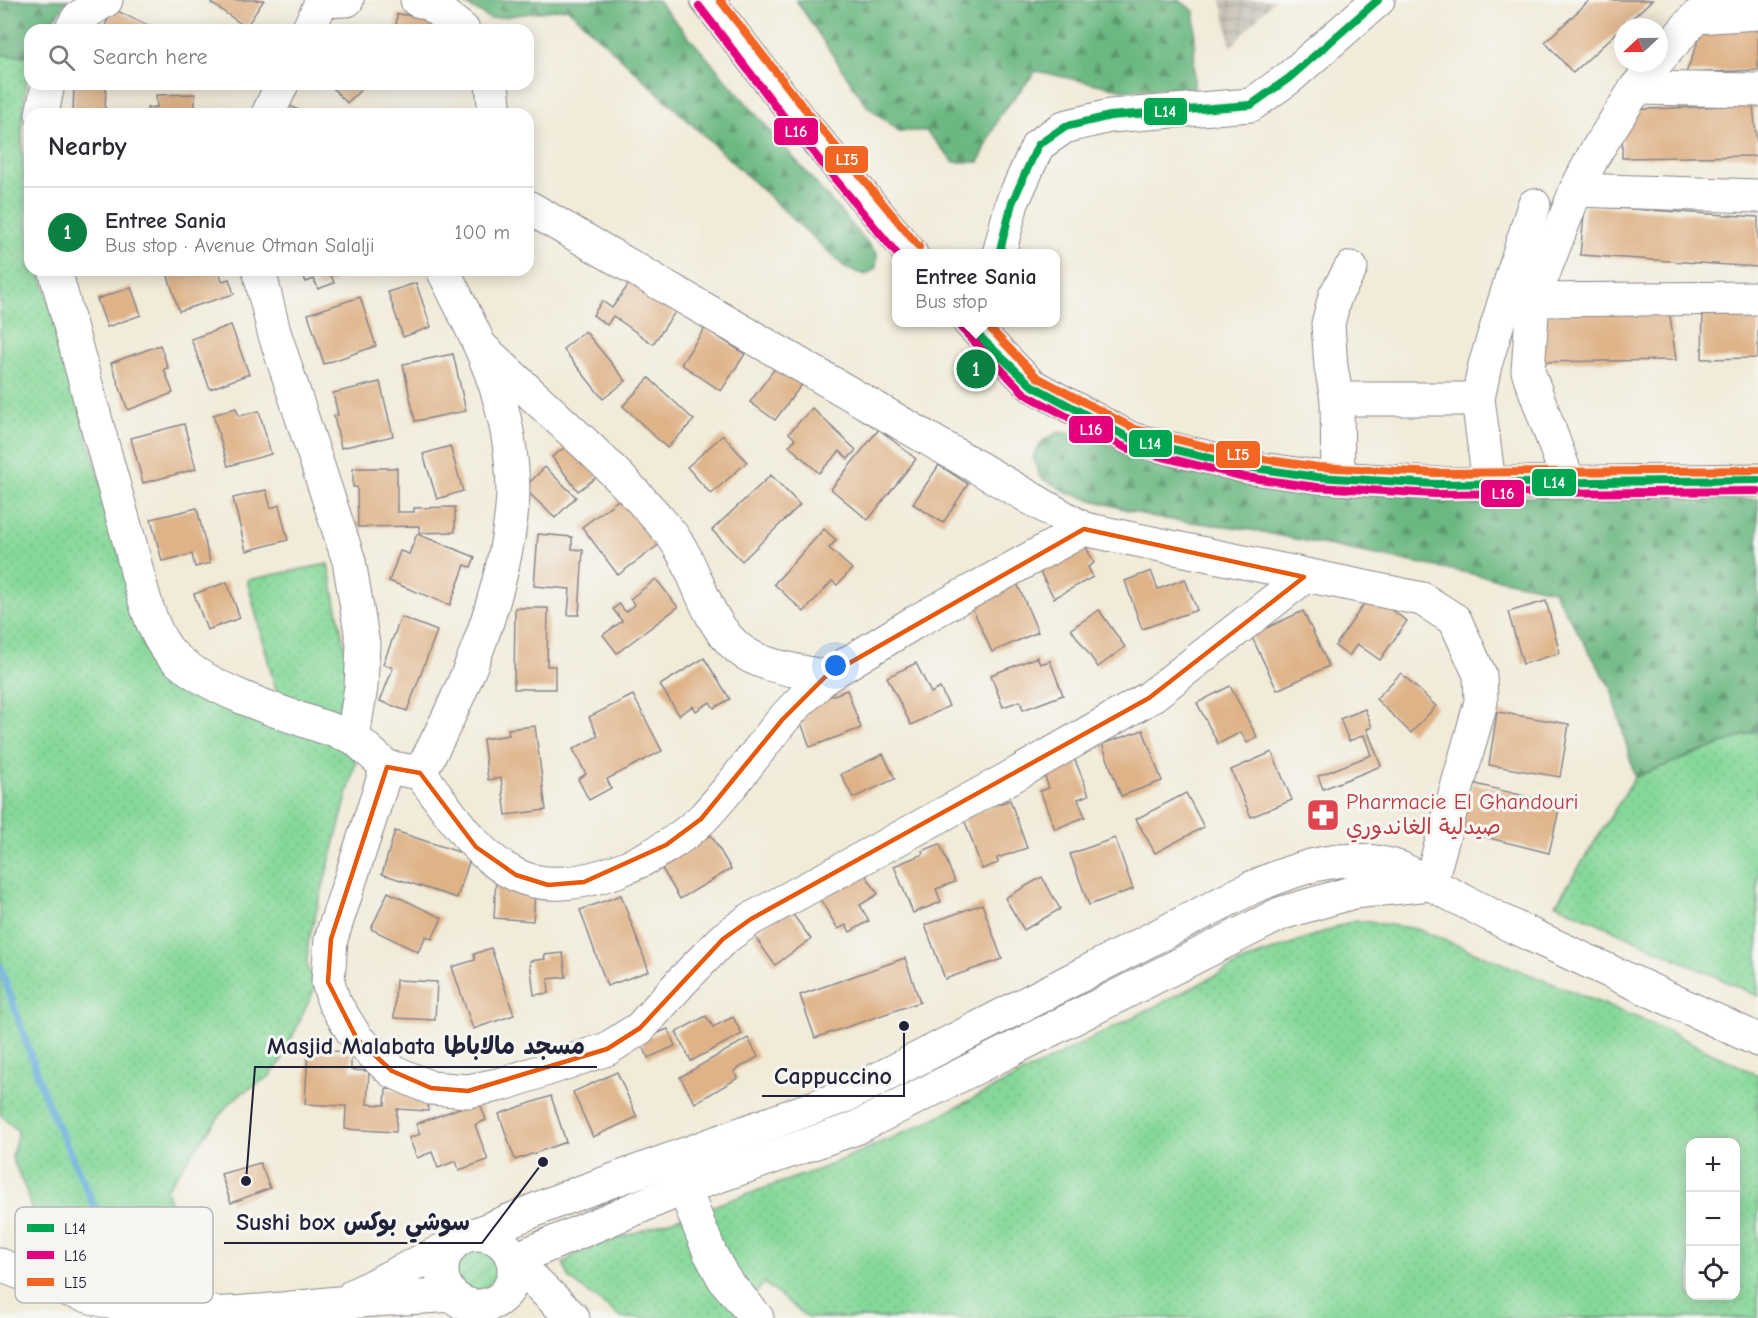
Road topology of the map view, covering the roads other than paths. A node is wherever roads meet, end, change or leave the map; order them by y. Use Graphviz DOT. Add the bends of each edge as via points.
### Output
graph roads {
  1 [pos="106,0"];
  2 [pos="330,0"];
  3 [pos="417,0"];
  4 [pos="707,0"];
  5 [pos="1378,0"];
  6 [pos="1758,13"];
  7 [pos="74,24"];
  8 [pos="312,24"];
  9 [pos="456,24"];
  10 [pos="1668,49"];
  11 [pos="1646,75"];
  12 [pos="47,90"];
  13 [pos="279,90"];
  14 [pos="493,90"];
  15 [pos="1758,90"];
  16 [pos="43,108"];
  17 [pos="271,108"];
  18 [pos="494,108"];
  19 [pos="1576,190"];
  20 [pos="1758,196"];
  21 [pos="1534,205"];
  22 [pos="534,210"];
  23 [pos="907,249"];
  24 [pos="1000,249"];
  25 [pos="1352,268"];
  26 [pos="57,276"];
  27 [pos="260,276"];
  28 [pos="446,276"];
  29 [pos="1758,298"];
  30 [pos="1533,300"];
  31 [pos="978,327"];
  32 [pos="481,347"];
  33 [pos="1337,399"];
  34 [pos="1478,399"];
  35 [pos="1338,478"];
  36 [pos="1758,480"];
  37 [pos="1568,481"];
  38 [pos="1489,483"];
  39 [pos="1083,529"];
  40 [pos="1305,577"];
  41 [pos="825,676"];
  42 [pos="353,737"];
  43 [pos="387,767"];
  44 [pos="420,773"];
  45 [pos="1430,884"];
  46 [pos="1758,1040"];
  47 [pos="684,1188"];
  48 [pos="463,1240"];
  49 [pos="513,1260"];
  50 [pos="0,1265"];
  51 [pos="15,1270"];
  52 [pos="451,1295"];
  53 [pos="116,1303"];
  54 [pos="336,1303"];
  55 [pos="508,1310"];
  56 [pos="573,1318"];
  57 [pos="757,1318"];
  1 -- 7 [label="street"];
  2 -- 8 [label="street"];
  3 -- 9 [label="street" via="430,4"];
  4 -- 23 [label="street"];
  5 -- 24 [label="street" via="1289,78 1251,105 1110,116 1064,126 1038,145 1012,202"];
  6 -- 10 [label="street" via="1696,17"];
  11 -- 15 [label="street"];
  11 -- 19 [label="street" via="1595,153"];
  12 -- 16 [label="street"];
  13 -- 17 [label="street"];
  14 -- 18 [label="street"];
  19 -- 20 [label="street"];
  19 -- 30 [label="street"];
  21 -- 34 [label="street"];
  22 -- 39 [label="street"];
  25 -- 33 [label="street" via="1335,296 1328,324"];
  26 -- 42 [label="street" via="140,579 163,645 188,668 235,694"];
  27 -- 42 [label="street" via="274,332 349,561 363,644"];
  28 -- 32 [label="street"];
  29 -- 30 [label="street"];
  30 -- 37 [label="street" via="1528,371"];
  31 -- 35 [label="street" via="1030,385 1131,439 1248,467"];
  32 -- 41 [label="street" via="669,531 721,633 741,651 773,665"];
  32 -- 44 [label="street" via="504,416 513,505 502,569 483,629 447,725"];
  33 -- 34 [label="street"];
  33 -- 35 [label="street"];
  34 -- 38 [label="street"];
  35 -- 38 [label="street"];
  36 -- 37 [label="street"];
  37 -- 38 [label="street"];
  39 -- 40 [label="street"];
  39 -- 41 [label="street"];
  40 -- 43 [label="street" via="1149,698 751,919 723,939 640,1028 607,1049 503,1084 468,1091 431,1088 392,1071 357,1039 334,1002 328,982 331,939"];
  40 -- 45 [label="street" via="1422,599 1455,620 1469,648 1479,675 1481,702"];
  41 -- 44 [label="street" via="782,720 702,819 627,866 584,882 548,885 516,875 477,847"];
  42 -- 43 [label="street"];
  43 -- 44 [label="street"];
  45 -- 46 [label="street"];
  45 -- 47 [label="street" via="1354,891 1282,913 904,1106 856,1128"];
  45 -- 48 [label="street" via="1400,868 1368,859 1351,858 1290,872 1251,888 845,1096 562,1199"];
  47 -- 49 [label="street"];
  47 -- 57 [label="street" via="724,1279"];
  48 -- 49 [label="street" via="499,1241"];
  48 -- 52 [label="street" via="443,1259 444,1284"];
  48 -- 54 [label="street"];
  49 -- 55 [label="street"];
  49 -- 56 [label="street"];
  50 -- 51 [label="street"];
  52 -- 54 [label="street"];
  52 -- 55 [label="street" via="472,1306"];
  53 -- 54 [label="street" via="164,1312 208,1314 283,1311"];
}
